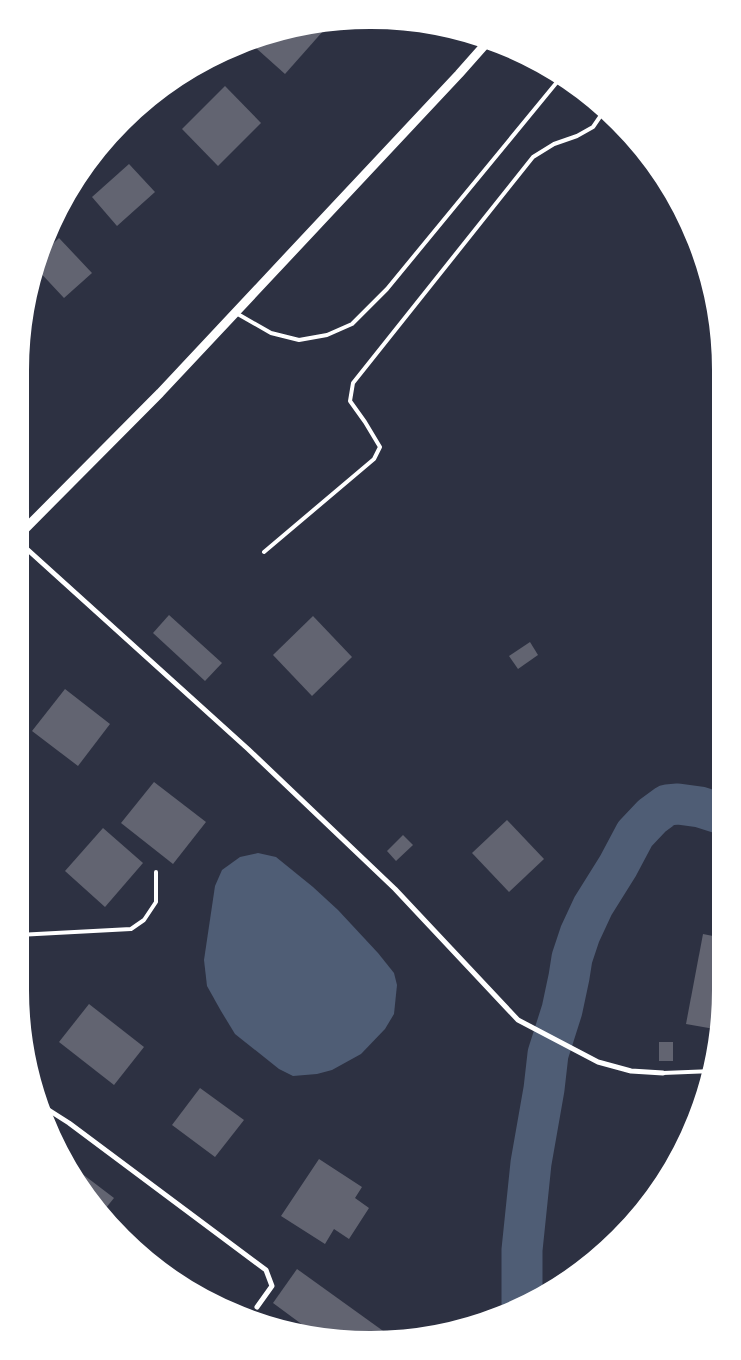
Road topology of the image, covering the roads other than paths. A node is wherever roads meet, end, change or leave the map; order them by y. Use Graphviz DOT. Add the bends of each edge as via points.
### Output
graph roads {
  1 [pos="484,46"];
  2 [pos="558,81"];
  3 [pos="601,115"];
  4 [pos="236,313"];
  5 [pos="26,528"];
  6 [pos="26,548"];
  7 [pos="264,552"];
  8 [pos="156,872"];
  9 [pos="26,935"];
  10 [pos="705,1071"];
  11 [pos="663,1073"];
  12 [pos="48,1110"];
  13 [pos="257,1307"];
  1 -- 4 [label="street"];
  2 -- 4 [label="lane" via="387,289 352,324 327,335 299,340 271,333"];
  3 -- 7 [label="lane" via="593,127 533,157 353,383 350,401 380,447 374,459"];
  4 -- 5 [label="street"];
  6 -- 11 [label="street" via="248,749 388,882 518,1020 598,1062 631,1071"];
  8 -- 9 [label="lane" via="156,902 144,920 131,929"];
  10 -- 11 [label="lane"];
  12 -- 13 [label="street" via="266,1270 272,1286"];
}
